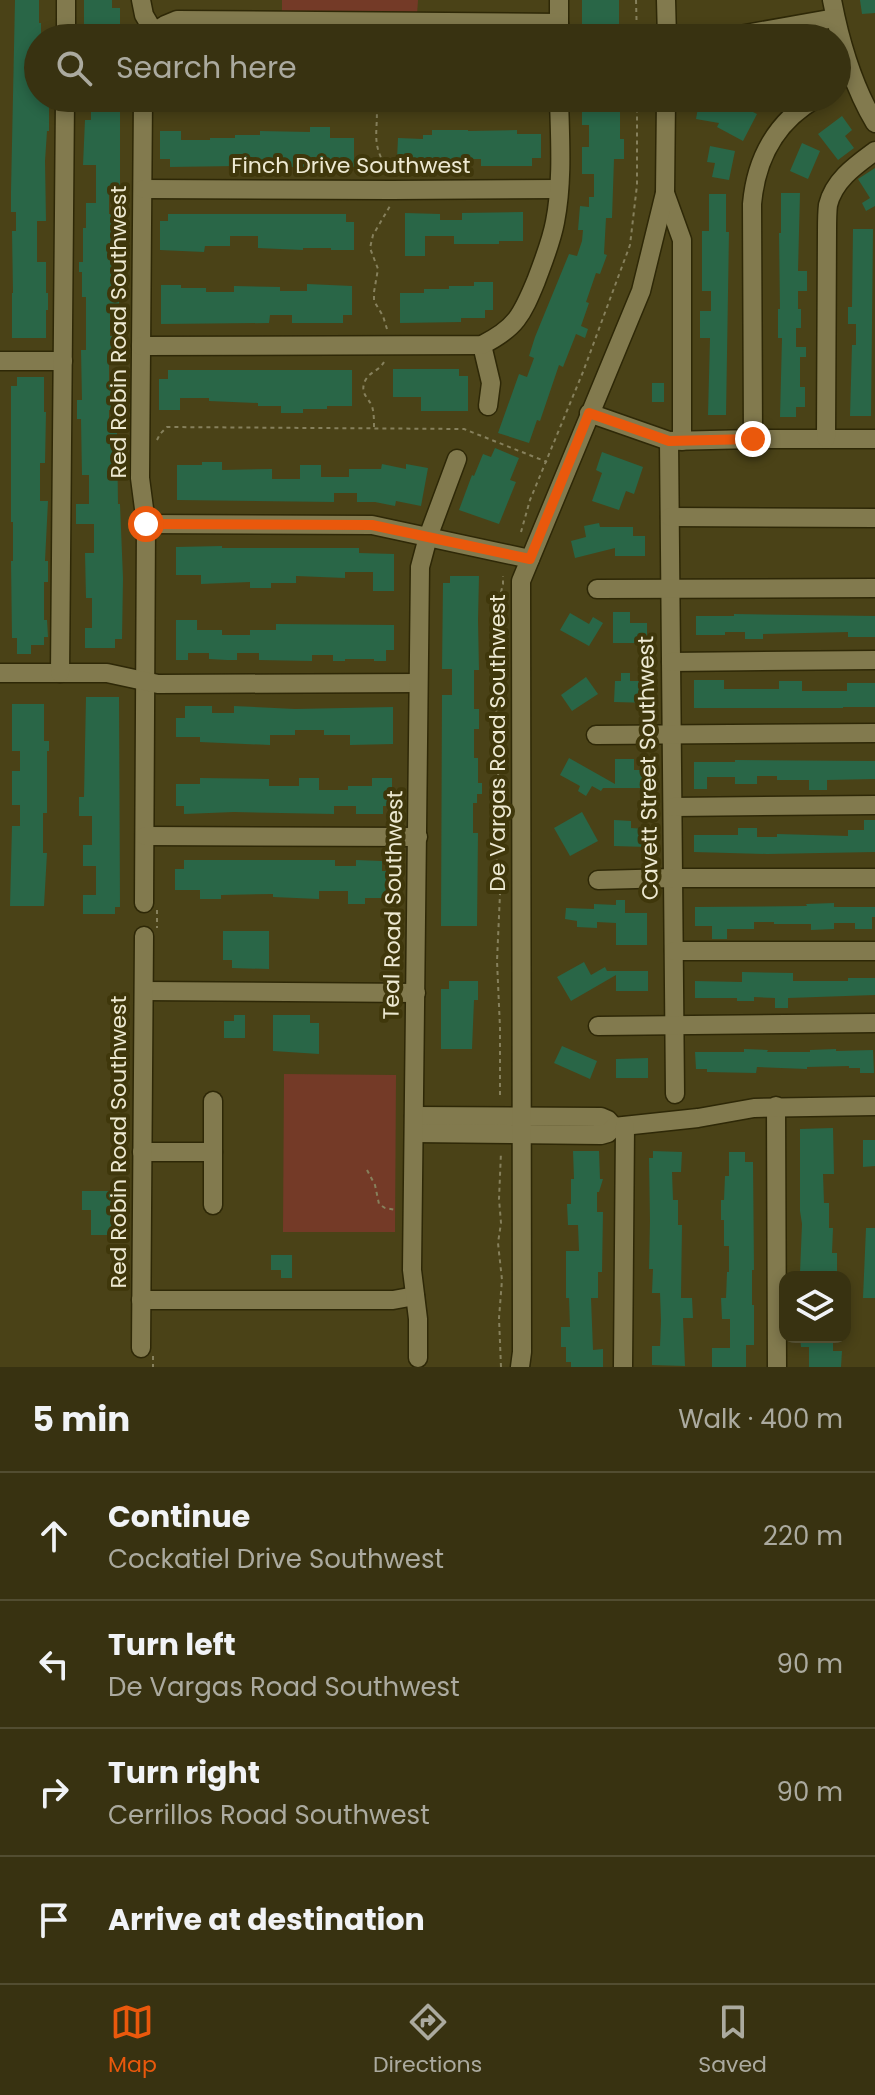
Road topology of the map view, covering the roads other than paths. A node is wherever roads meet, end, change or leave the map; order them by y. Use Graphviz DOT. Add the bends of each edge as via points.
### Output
graph roads {
  1 [pos="66,0"];
  2 [pos="141,0"];
  3 [pos="559,0"];
  4 [pos="666,0"];
  5 [pos="834,9"];
  6 [pos="66,24"];
  7 [pos="148,24"];
  8 [pos="167,24"];
  9 [pos="316,24"];
  10 [pos="559,24"];
  11 [pos="667,24"];
  12 [pos="777,24"];
  13 [pos="851,92"];
  14 [pos="65,112"];
  15 [pos="143,112"];
  16 [pos="559,112"];
  17 [pos="666,112"];
  18 [pos="796,112"];
  19 [pos="875,123"];
  20 [pos="875,151"];
  21 [pos="143,189"];
  22 [pos="559,189"];
  23 [pos="665,193"];
  24 [pos="482,345"];
  25 [pos="141,346"];
  26 [pos="0,361"];
  27 [pos="63,361"];
  28 [pos="488,406"];
  29 [pos="589,413"];
  30 [pos="826,438"];
  31 [pos="753,439"];
  32 [pos="875,439"];
  33 [pos="676,441"];
  34 [pos="457,459"];
  35 [pos="670,517"];
  36 [pos="875,518"];
  37 [pos="146,524"];
  38 [pos="428,537"];
  39 [pos="530,559"];
  40 [pos="875,588"];
  41 [pos="597,589"];
  42 [pos="670,589"];
  43 [pos="875,660"];
  44 [pos="671,662"];
  45 [pos="0,673"];
  46 [pos="60,673"];
  47 [pos="145,682"];
  48 [pos="418,683"];
  49 [pos="875,733"];
  50 [pos="671,734"];
  51 [pos="596,735"];
  52 [pos="875,805"];
  53 [pos="673,807"];
  54 [pos="145,836"];
  55 [pos="418,837"];
  56 [pos="673,878"];
  57 [pos="875,878"];
  58 [pos="598,880"];
  59 [pos="150,905"];
  60 [pos="150,936"];
  61 [pos="674,951"];
  62 [pos="875,951"];
  63 [pos="144,991"];
  64 [pos="416,993"];
  65 [pos="875,1023"];
  66 [pos="675,1025"];
  67 [pos="598,1026"];
  68 [pos="675,1094"];
  69 [pos="213,1101"];
  70 [pos="776,1106"];
  71 [pos="875,1106"];
  72 [pos="414,1124"];
  73 [pos="522,1125"];
  74 [pos="619,1126"];
  75 [pos="142,1152"];
  76 [pos="213,1152"];
  77 [pos="213,1205"];
  78 [pos="415,1296"];
  79 [pos="141,1300"];
  80 [pos="141,1348"];
  81 [pos="418,1358"];
  82 [pos="520,1367"];
  83 [pos="623,1367"];
  84 [pos="777,1367"];
  1 -- 6 [label="street"];
  2 -- 7 [label="street"];
  3 -- 10 [label="street"];
  4 -- 11 [label="street"];
  5 -- 12 [label="street"];
  8 -- 9 [label="street"];
  13 -- 19 [label="street"];
  14 -- 27 [label="street"];
  15 -- 21 [label="street, Red Robin Road Southwest"];
  16 -- 22 [label="street"];
  17 -- 23 [label="street, De Vargas Road Southwest"];
  18 -- 31 [label="street" via="764,152 754,182"];
  20 -- 30 [label="street" via="848,172 828,204"];
  21 -- 22 [label="street, Finch Drive Southwest"];
  21 -- 25 [label="street, Red Robin Road Southwest"];
  22 -- 24 [label="street" via="548,251 522,313"];
  23 -- 29 [label="street, De Vargas Road Southwest" via="641,291"];
  23 -- 33 [label="street, Cavett Street Southwest" via="682,240"];
  24 -- 25 [label="street"];
  24 -- 28 [label="street" via="491,383"];
  25 -- 37 [label="street, Red Robin Road Southwest" via="140,478"];
  26 -- 27 [label="street"];
  27 -- 46 [label="street"];
  29 -- 33 [label="street"];
  29 -- 39 [label="street, De Vargas Road Southwest"];
  30 -- 31 [label="street"];
  30 -- 32 [label="street"];
  31 -- 33 [label="street"];
  33 -- 35 [label="street, Cavett Street Southwest"];
  34 -- 38 [label="street, Teal Road Southwest"];
  35 -- 36 [label="street"];
  35 -- 42 [label="street, Cavett Street Southwest"];
  37 -- 38 [label="street" via="372,525"];
  37 -- 47 [label="street, Red Robin Road Southwest"];
  38 -- 39 [label="street"];
  38 -- 48 [label="street, Teal Road Southwest" via="420,567"];
  39 -- 73 [label="street, De Vargas Road Southwest" via="521,581"];
  40 -- 42 [label="street"];
  41 -- 42 [label="street"];
  42 -- 44 [label="street, Cavett Street Southwest"];
  43 -- 44 [label="street"];
  44 -- 50 [label="street, Cavett Street Southwest"];
  45 -- 46 [label="street"];
  46 -- 47 [label="street" via="107,673"];
  47 -- 48 [label="street"];
  47 -- 54 [label="street, Red Robin Road Southwest"];
  48 -- 55 [label="street, Teal Road Southwest"];
  49 -- 50 [label="street"];
  50 -- 51 [label="street"];
  50 -- 53 [label="street, Cavett Street Southwest"];
  52 -- 53 [label="street"];
  53 -- 56 [label="street, Cavett Street Southwest"];
  54 -- 55 [label="street"];
  54 -- 59 [label="street, Red Robin Road Southwest"];
  55 -- 64 [label="street, Teal Road Southwest"];
  56 -- 57 [label="street"];
  56 -- 58 [label="street"];
  56 -- 61 [label="street, Cavett Street Southwest"];
  60 -- 63 [label="street, Red Robin Road Southwest"];
  61 -- 62 [label="street"];
  61 -- 66 [label="street, Cavett Street Southwest"];
  63 -- 64 [label="street"];
  63 -- 75 [label="street, Red Robin Road Southwest"];
  64 -- 72 [label="street, Teal Road Southwest"];
  65 -- 66 [label="street"];
  66 -- 67 [label="street"];
  66 -- 68 [label="street, Cavett Street Southwest"];
  69 -- 76 [label="street"];
  70 -- 71 [label="street"];
  70 -- 74 [label="street"];
  70 -- 84 [label="street"];
  72 -- 73 [label="street"];
  72 -- 78 [label="street, Teal Road Southwest"];
  73 -- 74 [label="street" via="601,1117"];
  73 -- 82 [label="street, De Vargas Road Southwest"];
  74 -- 83 [label="street"];
  75 -- 76 [label="street"];
  75 -- 79 [label="street, Red Robin Road Southwest"];
  76 -- 77 [label="street"];
  78 -- 79 [label="street"];
  78 -- 81 [label="street, Teal Road Southwest"];
  79 -- 80 [label="street, Red Robin Road Southwest"];
}
